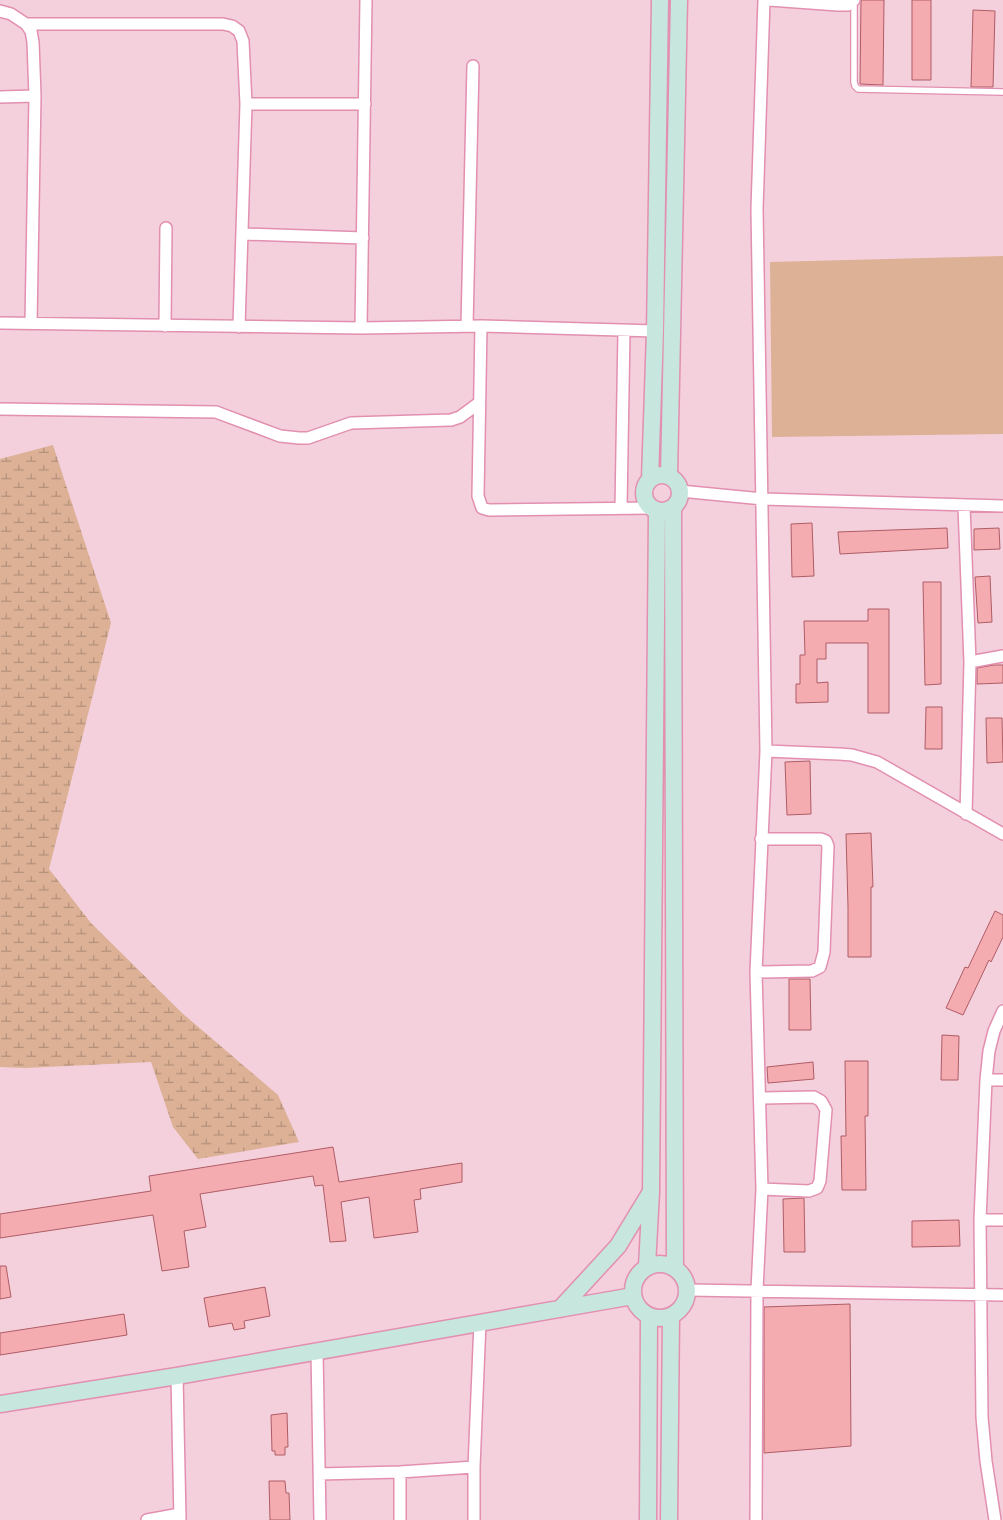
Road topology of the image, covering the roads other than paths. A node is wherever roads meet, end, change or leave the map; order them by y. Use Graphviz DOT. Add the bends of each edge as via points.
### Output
graph roads {
  1 [pos="366,0"];
  2 [pos="660,0"];
  3 [pos="679,0"];
  4 [pos="764,0"];
  5 [pos="770,0"];
  6 [pos="854,0"];
  7 [pos="0,11"];
  8 [pos="26,24"];
  9 [pos="473,66"];
  10 [pos="1003,92"];
  11 [pos="0,96"];
  12 [pos="35,96"];
  13 [pos="246,104"];
  14 [pos="365,104"];
  15 [pos="166,228"];
  16 [pos="243,234"];
  17 [pos="363,238"];
  18 [pos="0,323"];
  19 [pos="31,323"];
  20 [pos="165,326"];
  21 [pos="467,326"];
  22 [pos="481,326"];
  23 [pos="239,327"];
  24 [pos="361,328"];
  25 [pos="624,330"];
  26 [pos="654,331"];
  27 [pos="479,403"];
  28 [pos="0,409"];
  29 [pos="669,476"];
  30 [pos="650,479"];
  31 [pos="680,491"];
  32 [pos="763,499"];
  33 [pos="964,506"];
  34 [pos="1003,506"];
  35 [pos="621,508"];
  36 [pos="661,508"];
  37 [pos="1003,656"];
  38 [pos="970,662"];
  39 [pos="766,751"];
  40 [pos="966,814"];
  41 [pos="1003,834"];
  42 [pos="761,839"];
  43 [pos="756,972"];
  44 [pos="1003,1011"];
  45 [pos="986,1080"];
  46 [pos="1003,1080"];
  47 [pos="760,1098"];
  48 [pos="762,1189"];
  49 [pos="651,1192"];
  50 [pos="980,1220"];
  51 [pos="1003,1220"];
  52 [pos="647,1266"];
  53 [pos="675,1267"];
  54 [pos="688,1290"];
  55 [pos="757,1290"];
  56 [pos="980,1294"];
  57 [pos="1003,1295"];
  58 [pos="633,1296"];
  59 [pos="560,1309"];
  60 [pos="649,1316"];
  61 [pos="671,1316"];
  62 [pos="480,1322"];
  63 [pos="317,1352"];
  64 [pos="177,1376"];
  65 [pos="0,1404"];
  66 [pos="474,1466"];
  67 [pos="400,1472"];
  68 [pos="319,1474"];
  69 [pos="180,1517"];
  70 [pos="147,1520"];
  71 [pos="320,1520"];
  72 [pos="400,1520"];
  73 [pos="474,1520"];
  74 [pos="648,1520"];
  75 [pos="669,1520"];
  76 [pos="756,1520"];
  77 [pos="995,1520"];
  1 -- 14 [label="street"];
  2 -- 26 [label="main road"];
  3 -- 29 [label="main road"];
  4 -- 32 [label="street" via="757,209"];
  5 -- 6 [label="street" via="838,5 848,5"];
  6 -- 10 [label="lane" via="854,82 858,88"];
  7 -- 8 [label="street"];
  8 -- 12 [label="street" via="33,42"];
  8 -- 13 [label="street" via="232,26 239,31 243,41"];
  9 -- 21 [label="street"];
  11 -- 12 [label="street"];
  12 -- 19 [label="street"];
  13 -- 14 [label="street"];
  13 -- 16 [label="street"];
  14 -- 17 [label="street"];
  15 -- 20 [label="street"];
  16 -- 17 [label="street"];
  16 -- 23 [label="street"];
  17 -- 24 [label="street"];
  18 -- 19 [label="street"];
  19 -- 20 [label="street"];
  20 -- 23 [label="street"];
  21 -- 22 [label="street"];
  21 -- 24 [label="street"];
  22 -- 25 [label="street"];
  22 -- 27 [label="street"];
  23 -- 24 [label="street"];
  25 -- 26 [label="street"];
  25 -- 35 [label="street"];
  26 -- 30 [label="main road"];
  27 -- 28 [label="street" via="451,420 351,424 308,438 280,436 216,412"];
  27 -- 35 [label="street" via="478,496 482,508"];
  29 -- 30 [label="main road" via="659,474"];
  29 -- 31 [label="main road" via="677,482"];
  30 -- 36 [label="main road" via="646,484 645,499"];
  31 -- 32 [label="street"];
  31 -- 36 [label="main road" via="677,503"];
  32 -- 33 [label="street"];
  32 -- 39 [label="street"];
  33 -- 34 [label="street"];
  33 -- 38 [label="street"];
  35 -- 36 [label="street"];
  36 -- 49 [label="main road"];
  36 -- 53 [label="main road"];
  37 -- 38 [label="street"];
  38 -- 40 [label="street"];
  39 -- 40 [label="street" via="866,758"];
  39 -- 42 [label="street"];
  40 -- 41 [label="street"];
  42 -- 43 [label="street"];
  42 -- 43 [label="street" via="821,839 828,846 824,952 820,967 812,971"];
  43 -- 47 [label="street"];
  44 -- 45 [label="street" via="994,1030"];
  45 -- 46 [label="street"];
  45 -- 50 [label="street"];
  47 -- 48 [label="street"];
  47 -- 48 [label="street" via="814,1097 822,1101 826,1110 817,1188 809,1191"];
  48 -- 55 [label="street"];
  49 -- 52 [label="main road"];
  49 -- 59 [label="main road" via="618,1246"];
  50 -- 51 [label="street"];
  50 -- 56 [label="street"];
  52 -- 53 [label="main road" via="661,1263"];
  52 -- 58 [label="main road" via="635,1279"];
  53 -- 54 [label="main road" via="682,1273"];
  54 -- 55 [label="street"];
  54 -- 61 [label="main road" via="683,1306"];
  55 -- 56 [label="street"];
  55 -- 76 [label="street"];
  56 -- 57 [label="street"];
  56 -- 77 [label="street" via="982,1418"];
  58 -- 59 [label="main road"];
  58 -- 60 [label="main road" via="636,1304"];
  59 -- 62 [label="main road"];
  60 -- 61 [label="main road"];
  60 -- 74 [label="main road"];
  61 -- 75 [label="main road"];
  62 -- 63 [label="main road"];
  62 -- 66 [label="street"];
  63 -- 64 [label="main road"];
  63 -- 68 [label="street"];
  64 -- 65 [label="main road"];
  64 -- 69 [label="street"];
  66 -- 67 [label="street"];
  66 -- 73 [label="street"];
  67 -- 68 [label="street"];
  67 -- 72 [label="street"];
  68 -- 71 [label="street"];
  69 -- 70 [label="street"];
}
